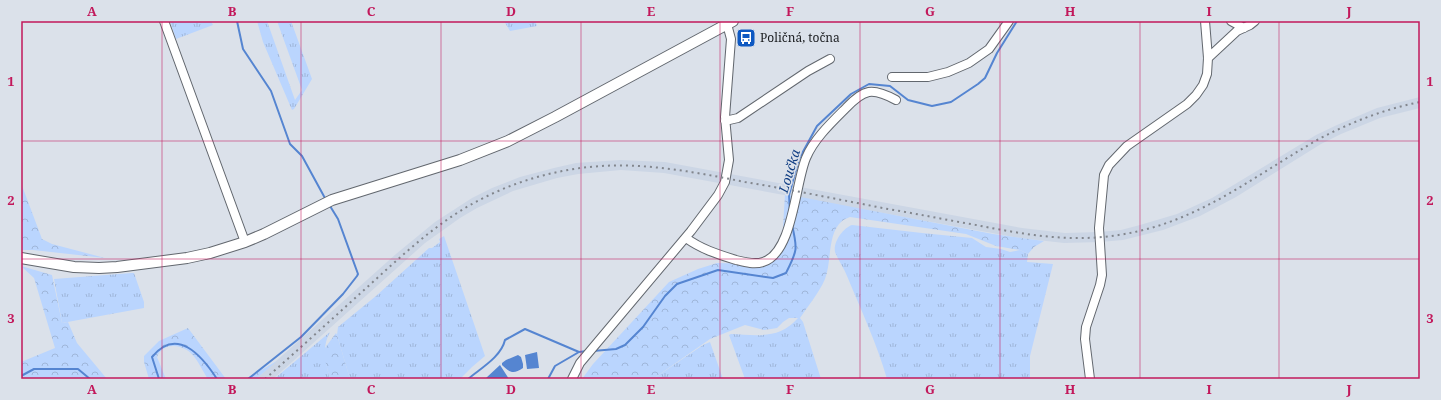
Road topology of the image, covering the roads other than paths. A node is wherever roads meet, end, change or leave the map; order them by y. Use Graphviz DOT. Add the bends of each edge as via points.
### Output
graph roads {
  1 [pos="164,21"];
  2 [pos="1009,21"];
  3 [pos="1205,21"];
  4 [pos="1232,21"];
  5 [pos="1255,21"];
  6 [pos="730,23"];
  7 [pos="1244,28"];
  8 [pos="1208,58"];
  9 [pos="830,59"];
  10 [pos="892,76"];
  11 [pos="896,100"];
  12 [pos="725,121"];
  13 [pos="686,238"];
  14 [pos="245,242"];
  15 [pos="21,258"];
  16 [pos="572,379"];
  17 [pos="1090,379"];
  1 -- 14 [label="street"];
  2 -- 10 [label="street" via="989,49 969,63 928,77"];
  3 -- 8 [label="street"];
  4 -- 7 [label="street"];
  5 -- 7 [label="street"];
  6 -- 12 [label="street"];
  6 -- 14 [label="main road" via="508,141 479,154 332,200"];
  7 -- 8 [label="street"];
  8 -- 17 [label="street" via="1207,74 1196,95 1127,146 1109,165 1104,175 1099,228 1102,275 1086,327"];
  9 -- 12 [label="street" via="738,118"];
  11 -- 13 [label="street" via="878,92 864,93 852,102 817,140 805,160 787,231 768,260 758,263 744,262 709,252"];
  12 -- 13 [label="street" via="729,160 725,182"];
  13 -- 16 [label="street" via="580,363"];
  14 -- 15 [label="main road" via="187,258 116,267 74,267"];
}
